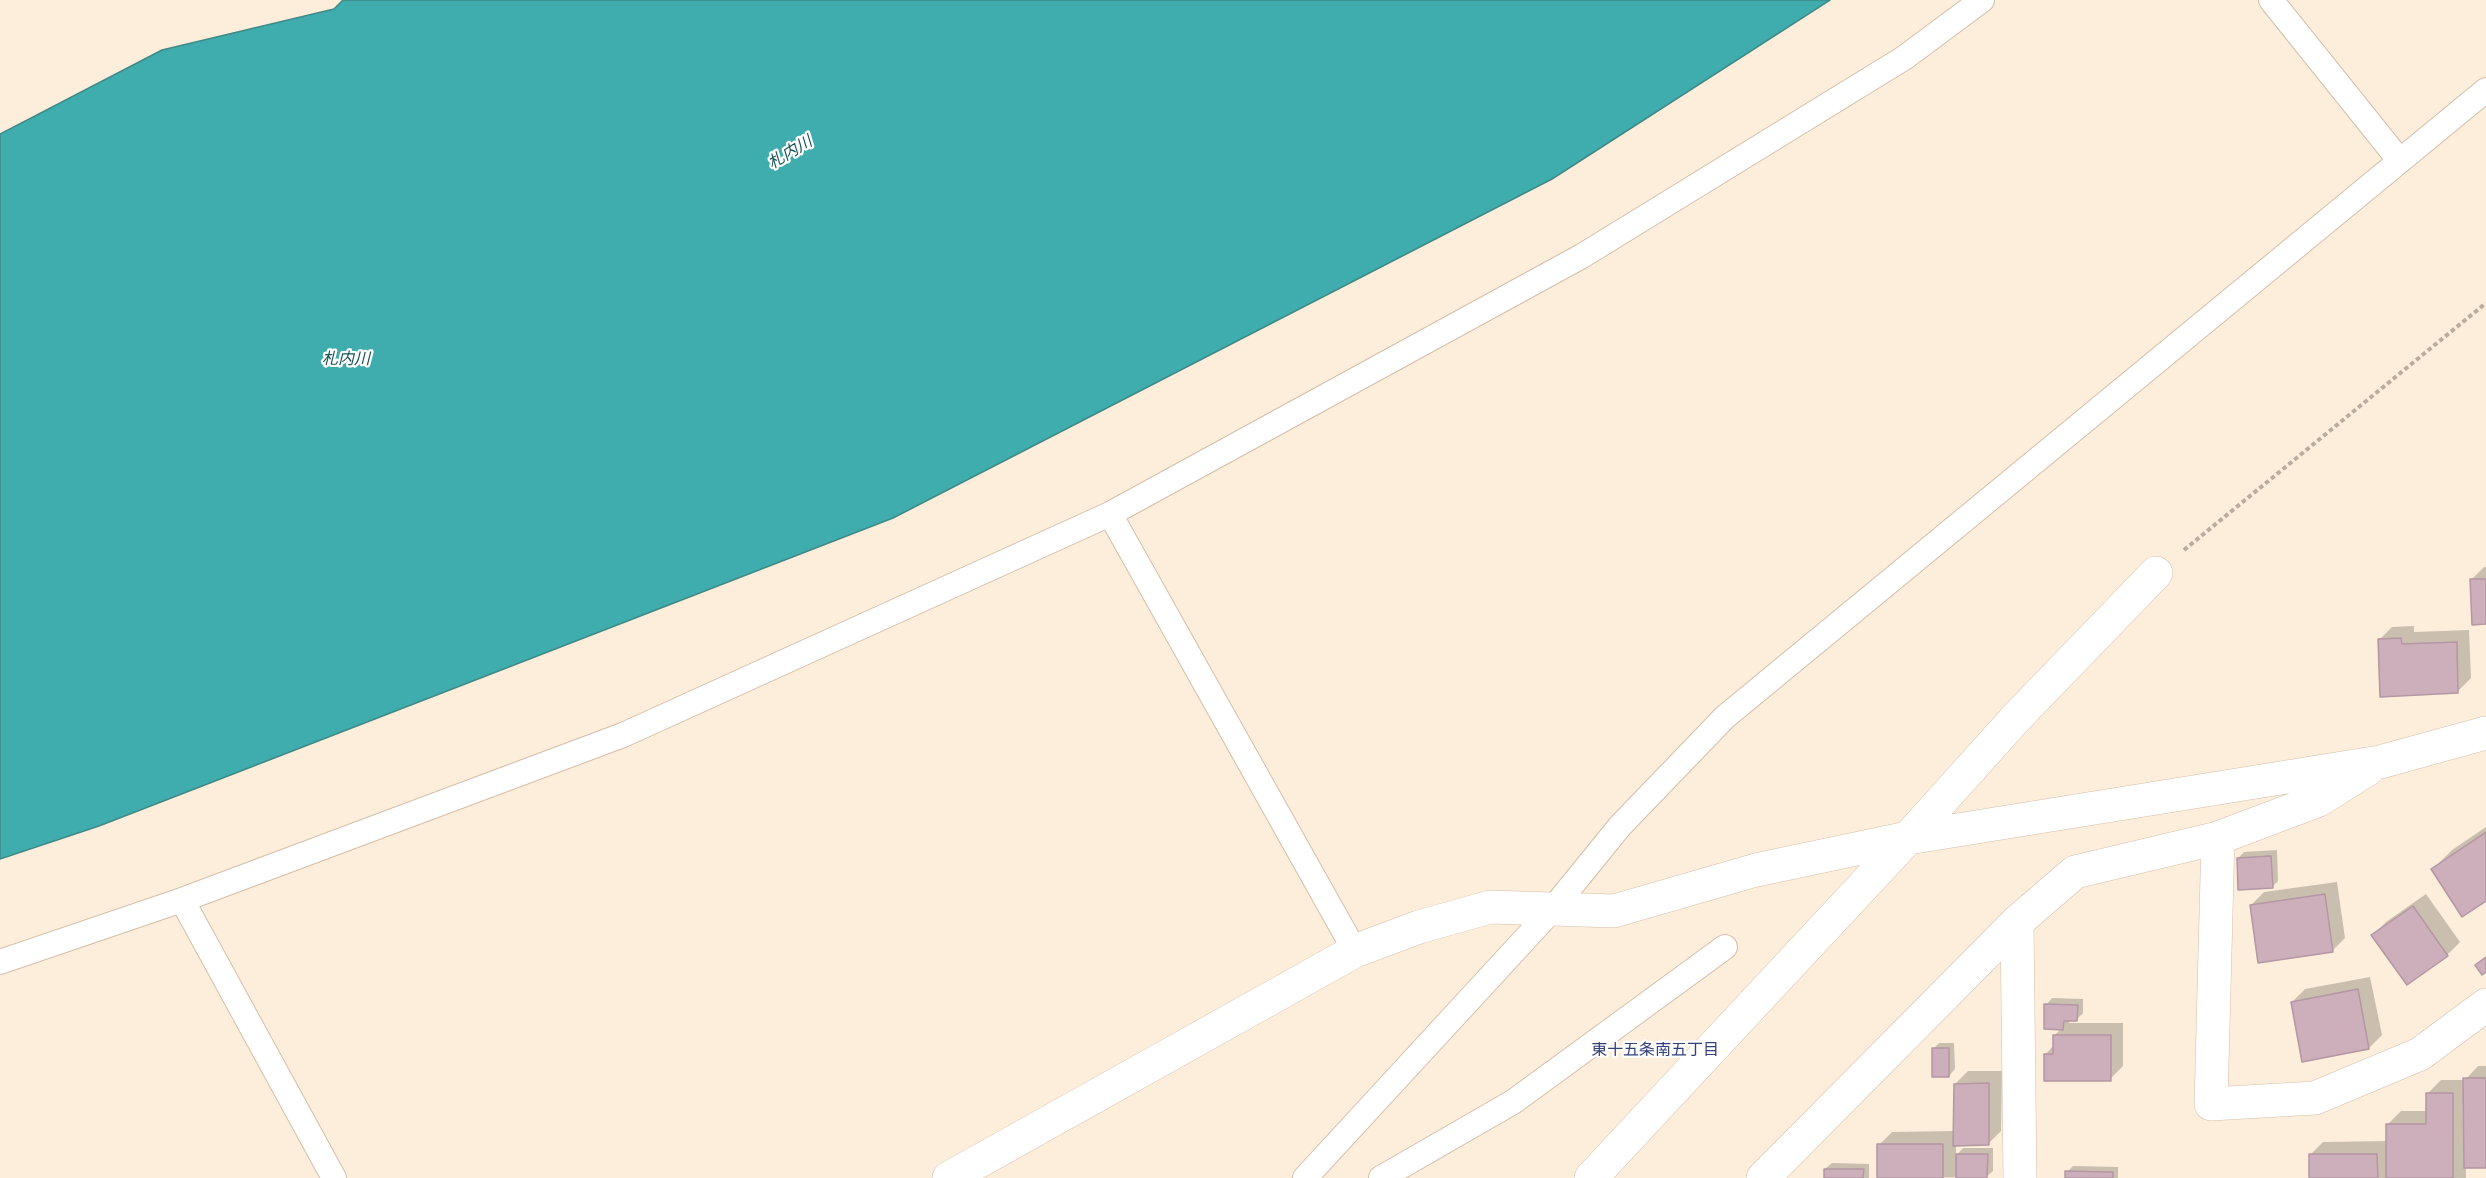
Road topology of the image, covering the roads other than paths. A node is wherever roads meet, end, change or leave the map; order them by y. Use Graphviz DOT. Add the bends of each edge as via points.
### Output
graph roads {
  1 [pos="1982,0"];
  2 [pos="2271,0"];
  3 [pos="2486,90"];
  4 [pos="2400,161"];
  5 [pos="1110,514"];
  6 [pos="2156,573"];
  7 [pos="2486,733"];
  8 [pos="2380,762"];
  9 [pos="1908,838"];
  10 [pos="2218,838"];
  11 [pos="182,900"];
  12 [pos="1551,911"];
  13 [pos="2017,922"];
  14 [pos="1725,947"];
  15 [pos="1355,951"];
  16 [pos="0,962"];
  17 [pos="2486,1005"];
  18 [pos="334,1178"];
  19 [pos="949,1178"];
  20 [pos="1305,1178"];
  21 [pos="1381,1178"];
  22 [pos="1591,1178"];
  23 [pos="1763,1178"];
  24 [pos="2020,1178"];
  1 -- 5 [label="lane" via="1904,58 1582,256"];
  2 -- 4 [label="lane"];
  3 -- 4 [label="lane"];
  4 -- 12 [label="lane" via="1725,717 1620,826"];
  5 -- 11 [label="lane" via="622,735"];
  5 -- 15 [label="lane"];
  6 -- 9 [label="street" via="2016,718"];
  7 -- 8 [label="street"];
  8 -- 9 [label="street"];
  8 -- 10 [label="street" via="2319,800"];
  9 -- 12 [label="street" via="1756,870 1614,911"];
  9 -- 22 [label="street"];
  10 -- 13 [label="street" via="2075,872"];
  10 -- 17 [label="street" via="2211,1104 2315,1098 2420,1054"];
  11 -- 16 [label="lane"];
  11 -- 18 [label="lane"];
  12 -- 15 [label="street" via="1490,907"];
  12 -- 20 [label="lane"];
  13 -- 23 [label="street"];
  13 -- 24 [label="street"];
  14 -- 21 [label="lane" via="1513,1102"];
  15 -- 19 [label="street"];
}
